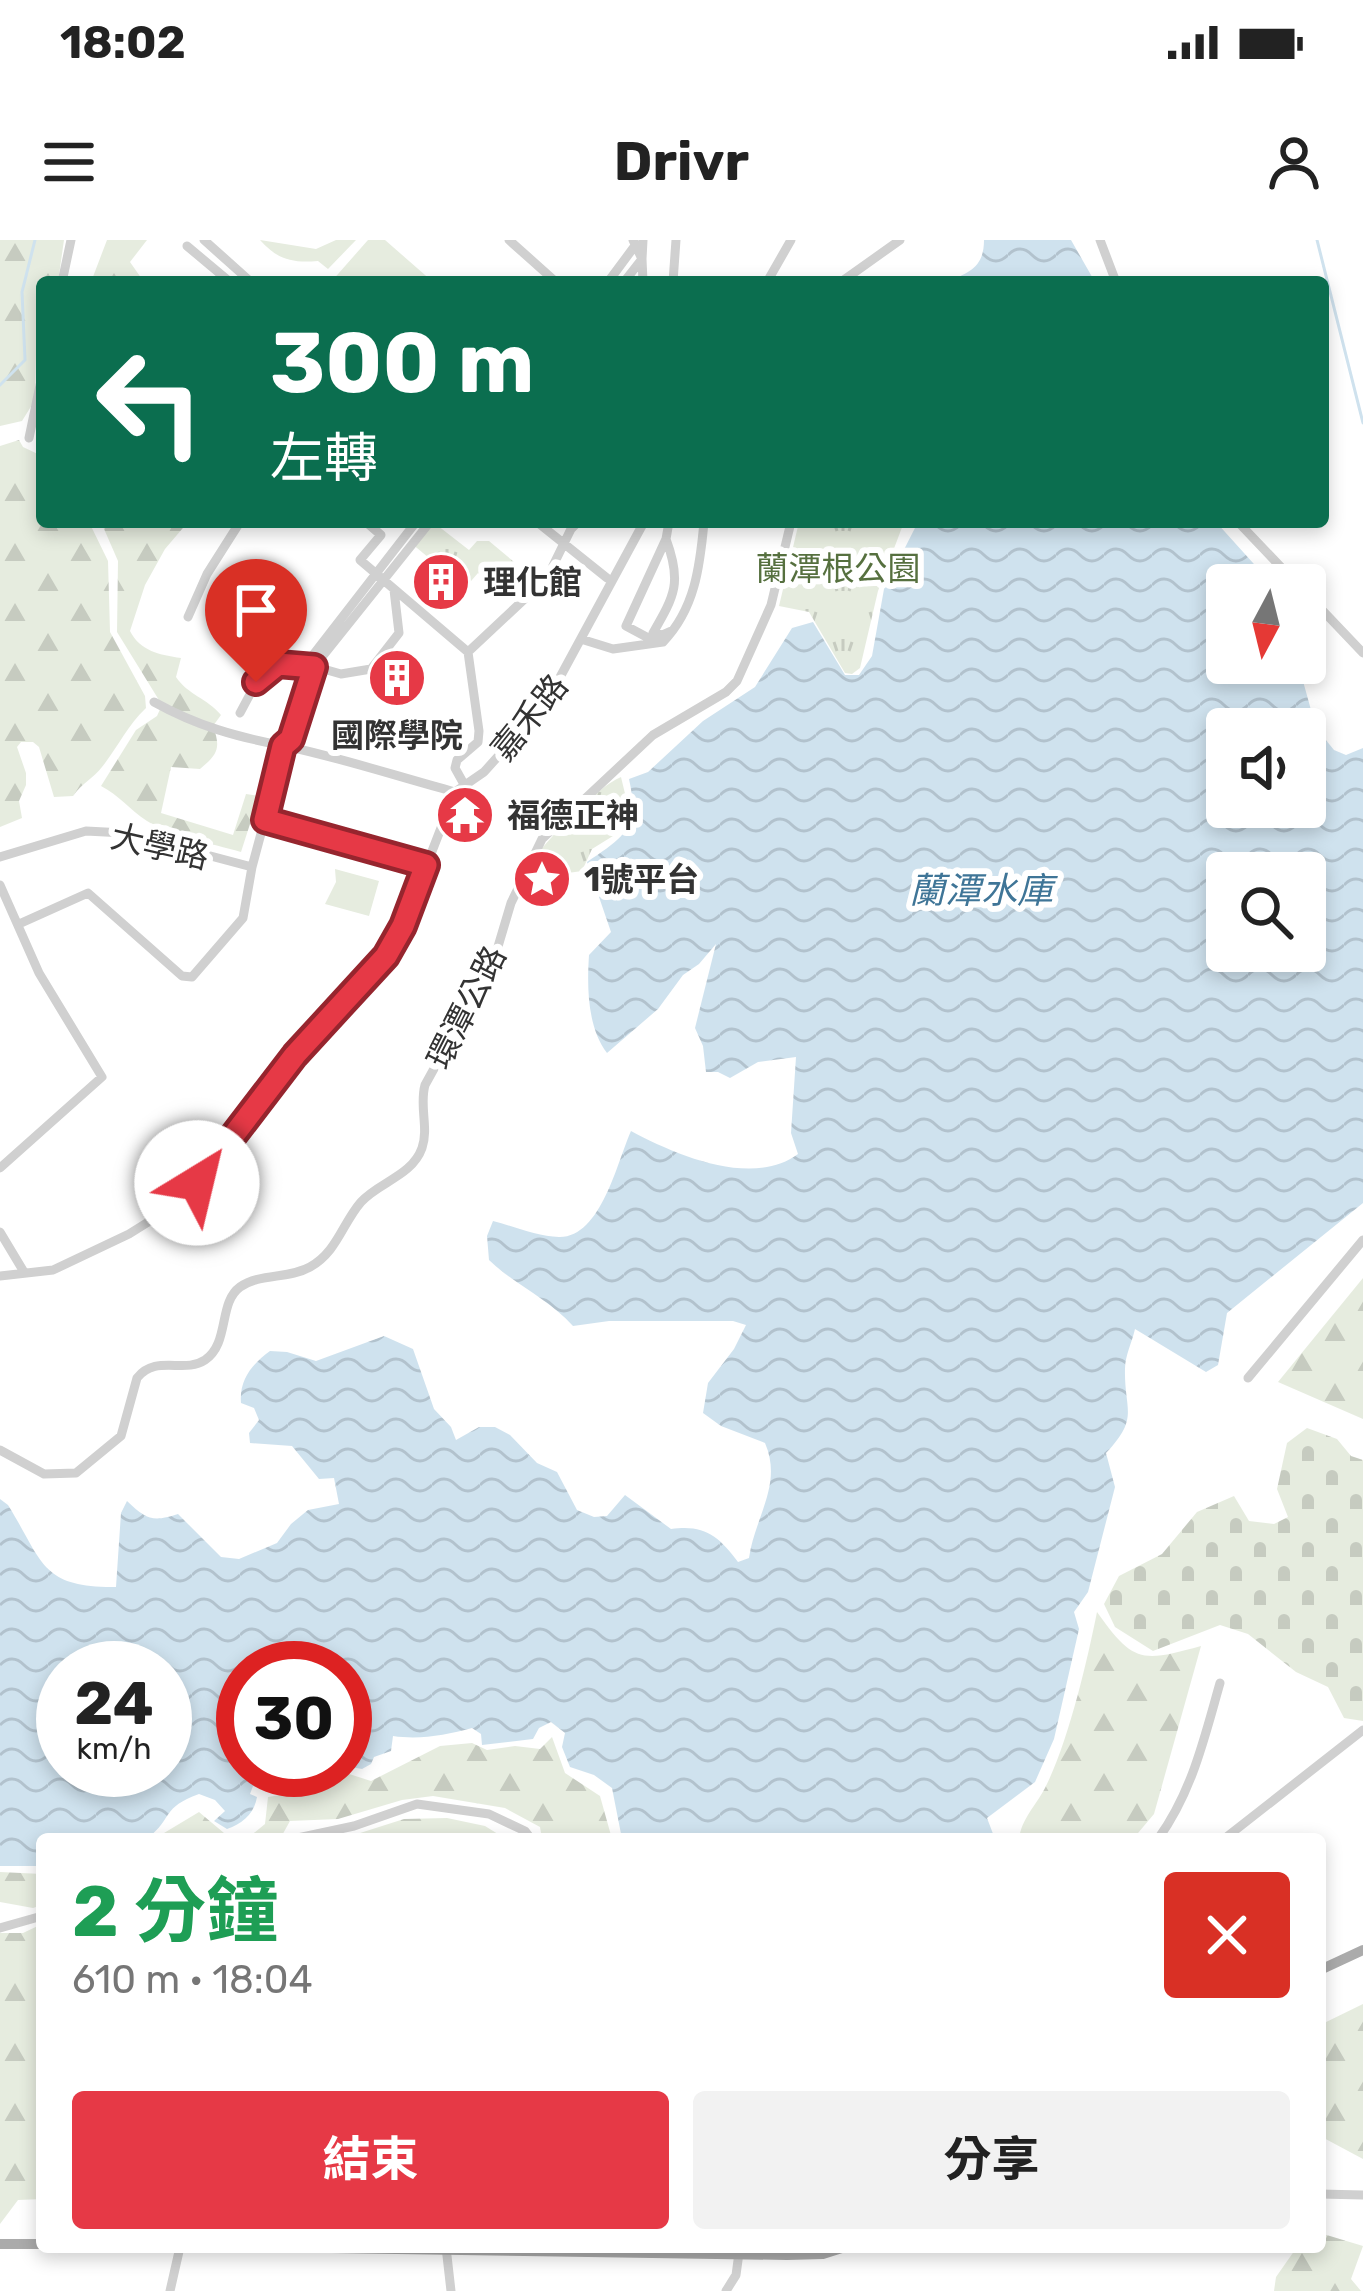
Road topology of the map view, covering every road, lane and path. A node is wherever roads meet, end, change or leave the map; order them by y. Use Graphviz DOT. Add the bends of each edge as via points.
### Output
graph roads {
  1 [pos="71,240"];
  2 [pos="203,240"];
  3 [pos="509,240"];
  4 [pos="676,240"];
  5 [pos="791,240"];
  6 [pos="900,240"];
  7 [pos="1100,240"];
  8 [pos="637,242"];
  9 [pos="187,246"];
  10 [pos="642,260"];
  11 [pos="63,276"];
  12 [pos="223,276"];
  13 [pos="244,276"];
  14 [pos="549,276"];
  15 [pos="612,276"];
  16 [pos="629,276"];
  17 [pos="643,276"];
  18 [pos="673,276"];
  19 [pos="770,276"];
  20 [pos="849,276"];
  21 [pos="1114,276"];
  22 [pos="36,405"];
  23 [pos="29,438"];
  24 [pos="236,528"];
  25 [pos="373,528"];
  26 [pos="412,528"];
  27 [pos="424,528"];
  28 [pos="544,528"];
  29 [pos="574,528"];
  30 [pos="641,528"];
  31 [pos="667,528"];
  32 [pos="703,528"];
  33 [pos="790,528"];
  34 [pos="1244,528"];
  35 [pos="665,539"];
  36 [pos="563,544"];
  37 [pos="1278,564"];
  38 [pos="379,577"];
  39 [pos="607,578"];
  40 [pos="394,590"];
  41 [pos="1326,614"];
  42 [pos="188,617"];
  43 [pos="675,629"];
  44 [pos="584,640"];
  45 [pos="663,642"];
  46 [pos="468,652"];
  47 [pos="1363,653"];
  48 [pos="310,665"];
  49 [pos="154,702"];
  50 [pos="240,713"];
  51 [pos="283,746"];
  52 [pos="460,789"];
  53 [pos="265,820"];
  54 [pos="0,857"];
  55 [pos="426,865"];
  56 [pos="252,867"];
  57 [pos="0,885"];
  58 [pos="19,924"];
  59 [pos="0,1168"];
  60 [pos="0,1232"];
  61 [pos="1363,1240"];
  62 [pos="24,1272"];
  63 [pos="0,1276"];
  64 [pos="1248,1378"];
  65 [pos="0,1450"];
  66 [pos="1220,1683"];
  67 [pos="1363,1730"];
  68 [pos="321,1833"];
  69 [pos="526,1833"];
  70 [pos="1162,1833"];
  71 [pos="1232,1833"];
  72 [pos="36,1918"];
  73 [pos="0,1928"];
  74 [pos="1363,1950"];
  75 [pos="1326,1967"];
  76 [pos="1326,2194"];
  77 [pos="1363,2195"];
  78 [pos="0,2244"];
  79 [pos="36,2244"];
  80 [pos="179,2253"];
  81 [pos="447,2253"];
  82 [pos="739,2253"];
  83 [pos="826,2253"];
  84 [pos="170,2291"];
  85 [pos="451,2291"];
  86 [pos="726,2291"];
  1 -- 11 [label="street"];
  2 -- 13 [label="street"];
  3 -- 14 [label="street"];
  4 -- 18 [label="street"];
  5 -- 19 [label="street"];
  6 -- 20 [label="street"];
  7 -- 21 [label="street"];
  8 -- 10 [label="street"];
  8 -- 15 [label="street"];
  9 -- 12 [label="street"];
  10 -- 16 [label="street"];
  10 -- 17 [label="street"];
  22 -- 23 [label="street"];
  24 -- 42 [label="street"];
  25 -- 38 [label="street" via="381,535 361,560"];
  26 -- 38 [label="street"];
  27 -- 38 [label="street"];
  28 -- 36 [label="street"];
  29 -- 36 [label="street"];
  30 -- 44 [label="street, 嘉禾路"];
  31 -- 35 [label="street"];
  32 -- 43 [label="street" via="699,572"];
  33 -- 65 [label="street, 環潭公路" via="771,605 736,681 653,735 530,856 494,960 425,1085 416,1160 361,1203 317,1263 233,1293 209,1358 142,1371 122,1436 85,1467 44,1474"];
  34 -- 37 [label="street"];
  35 -- 43 [label="street" via="675,595 653,633"];
  35 -- 45 [label="street" via="626,626"];
  36 -- 39 [label="street"];
  36 -- 46 [label="street" via="547,578"];
  38 -- 40 [label="street"];
  38 -- 48 [label="street"];
  40 -- 46 [label="street"];
  40 -- 48 [label="street" via="399,633 371,670 341,674"];
  41 -- 47 [label="street"];
  43 -- 45 [label="street"];
  44 -- 45 [label="street" via="613,649"];
  44 -- 52 [label="street, 嘉禾路" via="526,730"];
  46 -- 52 [label="street" via="479,731 455,768"];
  48 -- 50 [label="street" via="278,664"];
  48 -- 51 [label="street, 大學路"];
  49 -- 51 [label="street" via="202,727"];
  51 -- 52 [label="street"];
  51 -- 53 [label="street, 大學路"];
  52 -- 55 [label="street, 嘉禾路"];
  53 -- 55 [label="street"];
  53 -- 56 [label="street, 大學路"];
  54 -- 56 [label="street, 大學路" via="86,831 124,833"];
  55 -- 62 [label="street, 嘉禾路" via="386,956 295,1055 197,1183 129,1234 53,1270"];
  56 -- 58 [label="street, 大學路" via="243,918 192,977 88,893"];
  57 -- 58 [label="street"];
  58 -- 59 [label="street" via="39,974 102,1077"];
  60 -- 62 [label="street"];
  61 -- 64 [label="street"];
  62 -- 63 [label="street, 嘉禾路"];
  66 -- 70 [label="street" via="1194,1774"];
  67 -- 71 [label="street"];
  68 -- 69 [label="street" via="417,1804 489,1814"];
  72 -- 73 [label="street"];
  74 -- 75 [label="main road"];
  76 -- 77 [label="street"];
  78 -- 79 [label="main road"];
  80 -- 84 [label="street"];
  81 -- 85 [label="street"];
  82 -- 83 [label="main road"];
  82 -- 86 [label="street"];
}
